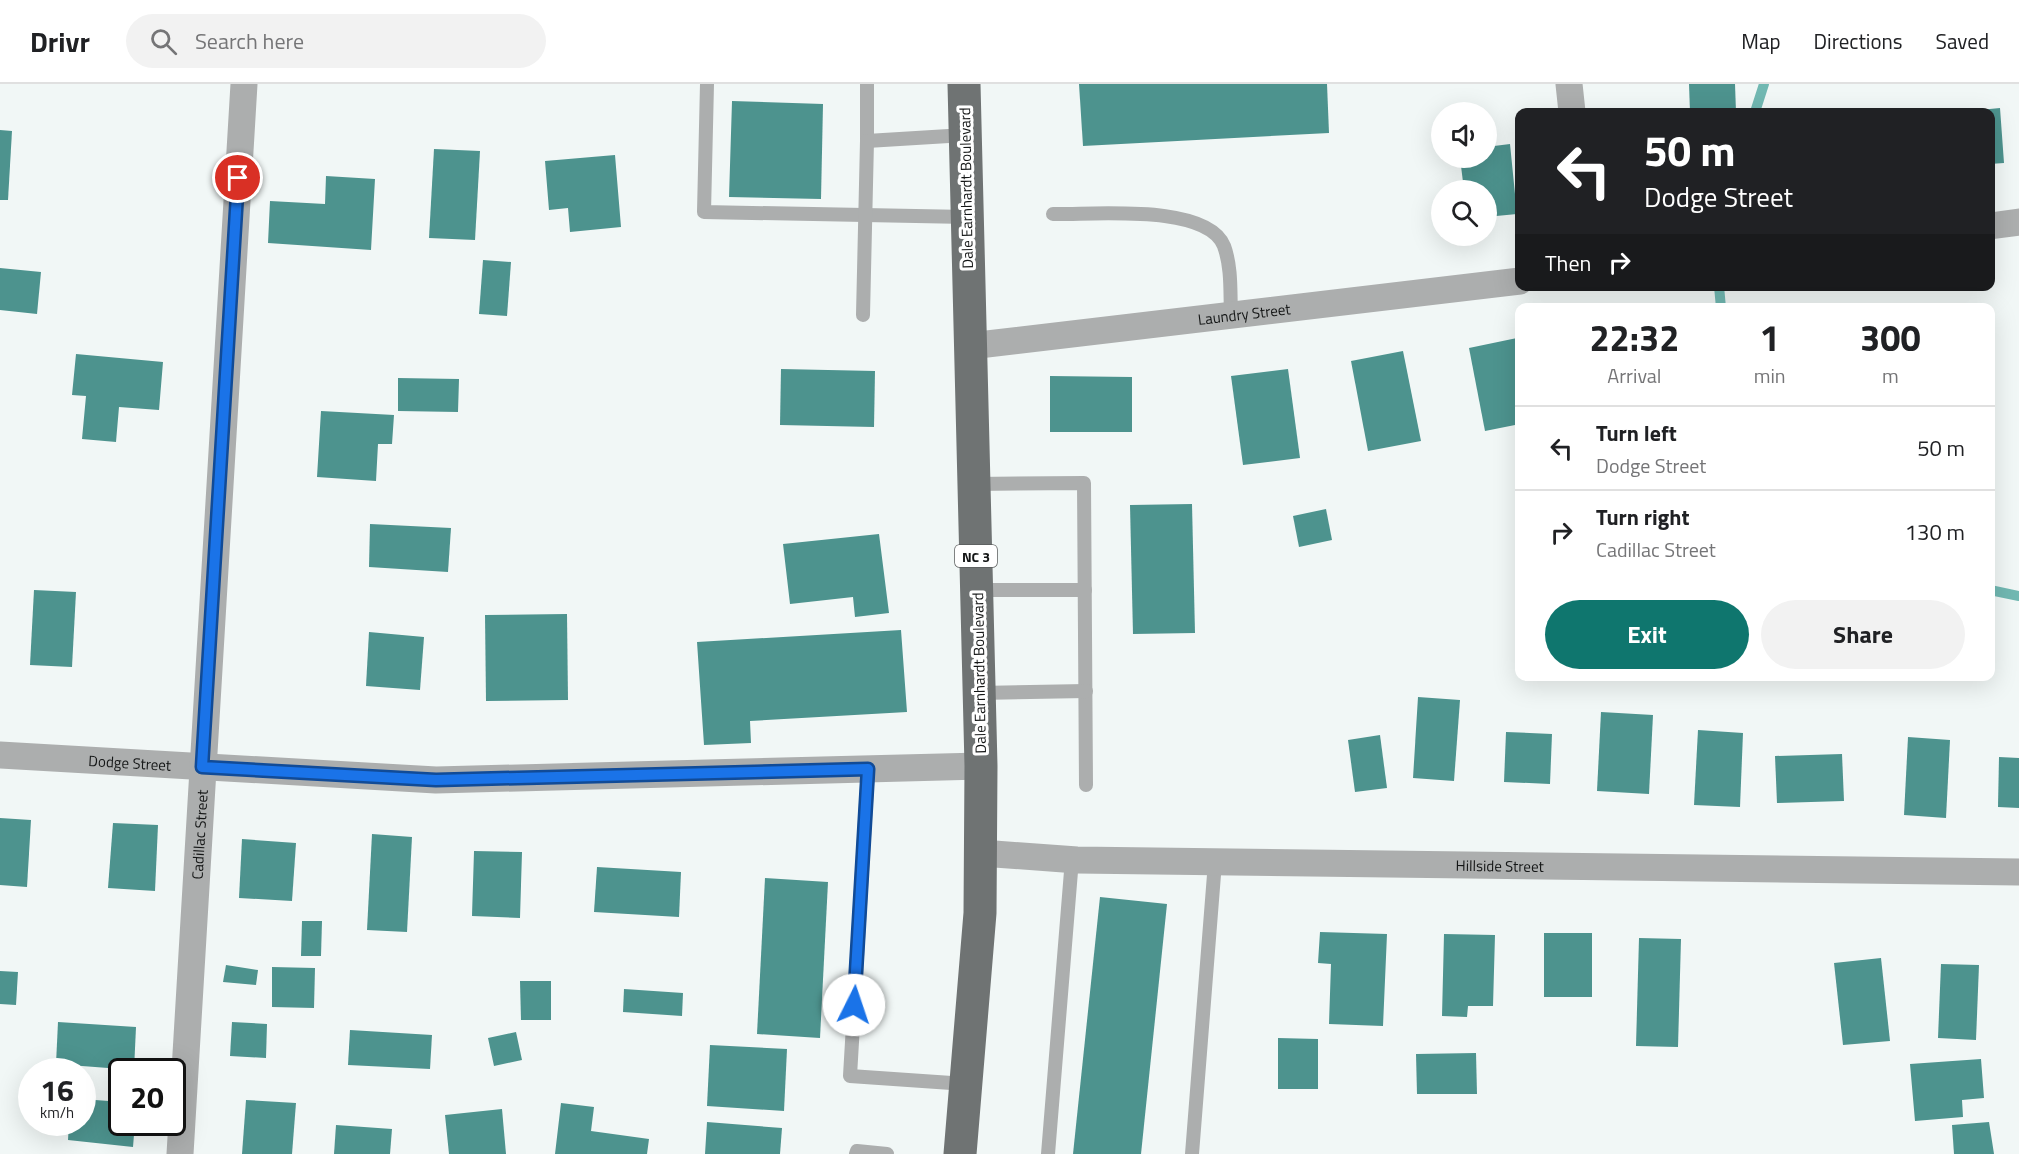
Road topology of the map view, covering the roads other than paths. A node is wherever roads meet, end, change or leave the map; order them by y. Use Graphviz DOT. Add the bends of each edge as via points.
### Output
graph roads {
  1 [pos="244,84"];
  2 [pos="708,84"];
  3 [pos="867,84"];
  4 [pos="964,84"];
  5 [pos="1569,84"];
  6 [pos="1572,108"];
  7 [pos="965,135"];
  8 [pos="867,141"];
  9 [pos="1053,214"];
  10 [pos="865,215"];
  11 [pos="967,217"];
  12 [pos="2019,222"];
  13 [pos="1995,225"];
  14 [pos="1515,282"];
  15 [pos="863,315"];
  16 [pos="1231,315"];
  17 [pos="970,346"];
  18 [pos="974,484"];
  19 [pos="977,590"];
  20 [pos="1085,590"];
  21 [pos="1086,691"];
  22 [pos="979,693"];
  23 [pos="0,755"];
  24 [pos="981,766"];
  25 [pos="202,767"];
  26 [pos="868,769"];
  27 [pos="1086,785"];
  28 [pos="981,853"];
  29 [pos="1072,860"];
  30 [pos="1215,862"];
  31 [pos="2019,878"];
  32 [pos="966,1084"];
  33 [pos="180,1154"];
  34 [pos="856,1154"];
  35 [pos="887,1154"];
  36 [pos="960,1154"];
  37 [pos="1048,1154"];
  38 [pos="1192,1154"];
  1 -- 25 [label="street, Cadillac Street"];
  2 -- 10 [label="lane" via="704,212"];
  3 -- 8 [label="lane"];
  4 -- 7 [label="main road, Dale Earnhardt Boulevard / NC 3"];
  5 -- 6 [label="street"];
  7 -- 8 [label="lane"];
  7 -- 11 [label="main road, Dale Earnhardt Boulevard / NC 3"];
  8 -- 10 [label="lane"];
  9 -- 16 [label="lane" via="1178,217 1211,230 1223,244 1230,272"];
  10 -- 11 [label="lane"];
  10 -- 15 [label="lane"];
  11 -- 17 [label="main road, Dale Earnhardt Boulevard / NC 3"];
  12 -- 13 [label="street"];
  14 -- 16 [label="street, Laundry Street"];
  16 -- 17 [label="street, Laundry Street"];
  17 -- 18 [label="main road, Dale Earnhardt Boulevard / NC 3"];
  18 -- 19 [label="main road, Dale Earnhardt Boulevard / NC 3"];
  18 -- 20 [label="lane" via="1084,483"];
  19 -- 20 [label="lane"];
  19 -- 22 [label="main road, Dale Earnhardt Boulevard / NC 3"];
  20 -- 21 [label="lane"];
  21 -- 22 [label="lane"];
  21 -- 27 [label="lane"];
  22 -- 24 [label="main road, Dale Earnhardt Boulevard / NC 3"];
  23 -- 25 [label="street, Dodge Street"];
  24 -- 26 [label="street, Dodge Street"];
  24 -- 28 [label="main road, Dale Earnhardt Boulevard / NC 3"];
  25 -- 26 [label="street, Dodge Street" via="436,780"];
  25 -- 33 [label="street, Cadillac Street"];
  26 -- 32 [label="lane" via="850,1077"];
  28 -- 29 [label="street, Hillside Street"];
  28 -- 32 [label="main road, Dale Earnhardt Boulevard / NC 3"];
  29 -- 30 [label="street, Hillside Street"];
  29 -- 37 [label="lane"];
  30 -- 31 [label="street, Hillside Street"];
  30 -- 38 [label="lane"];
  32 -- 36 [label="main road, Dale Earnhardt Boulevard / NC 3"];
  34 -- 35 [label="lane"];
}
